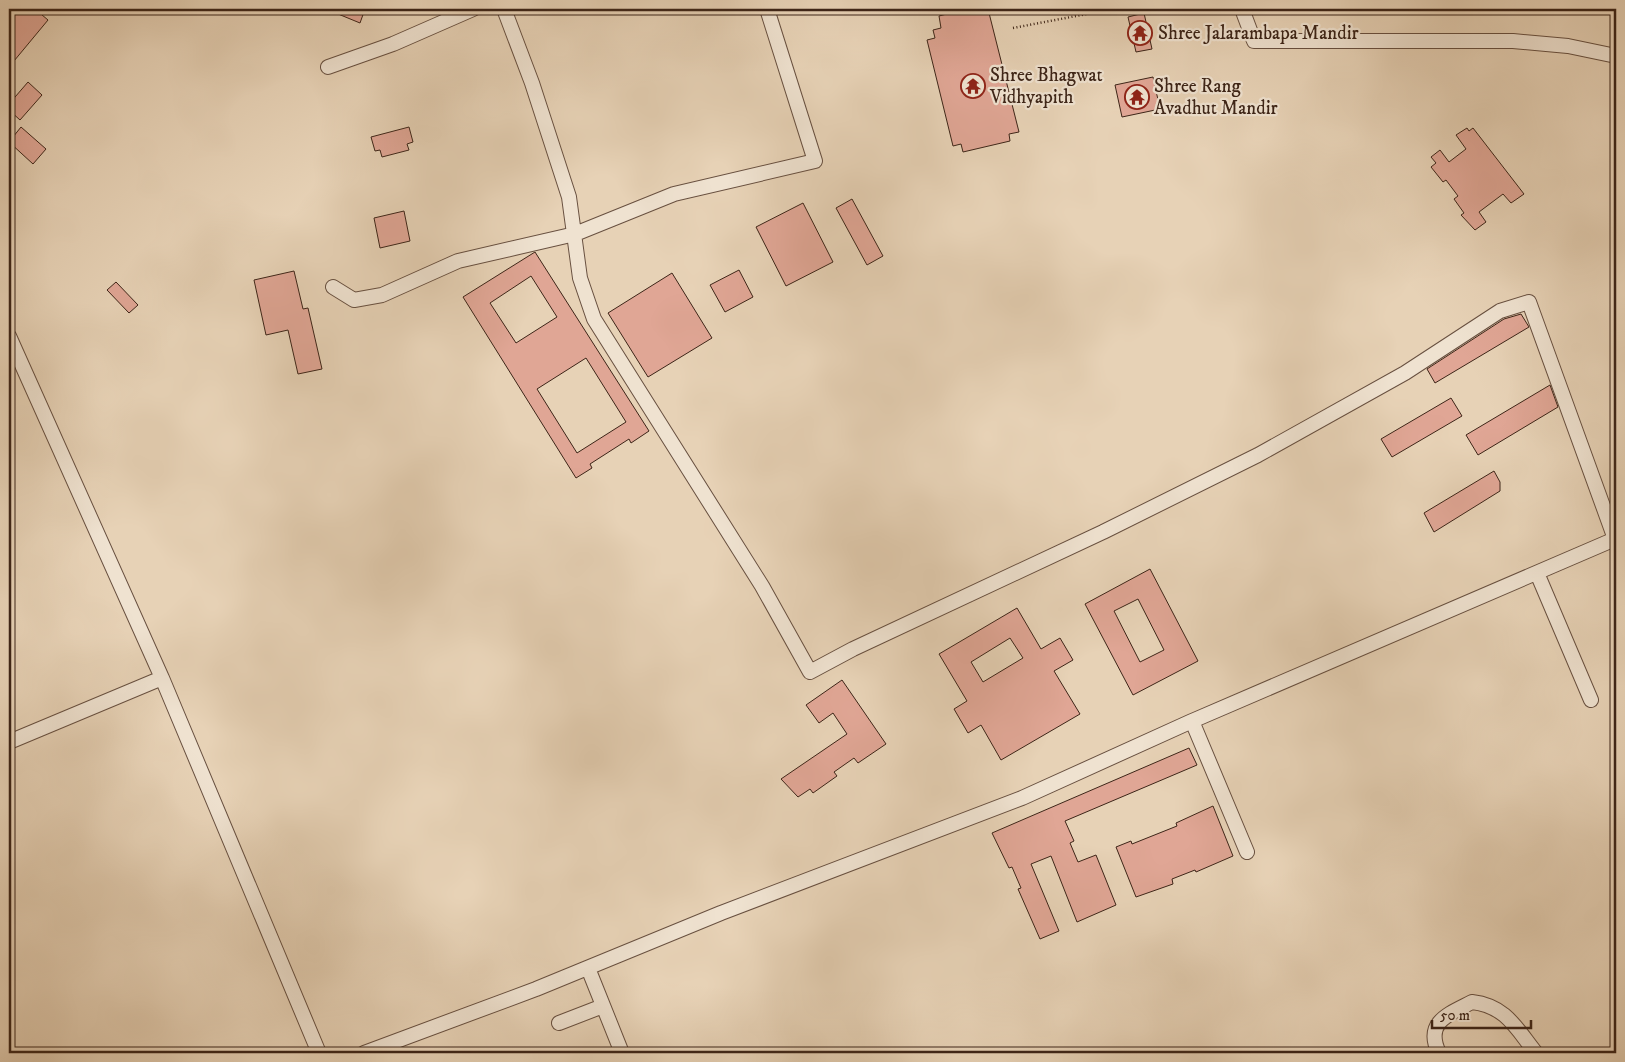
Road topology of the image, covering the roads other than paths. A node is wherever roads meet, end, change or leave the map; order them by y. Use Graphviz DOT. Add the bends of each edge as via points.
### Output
graph roads {
  1 [pos="473,9"];
  2 [pos="504,9"];
  3 [pos="767,9"];
  4 [pos="1242,9"];
  5 [pos="1616,56"];
  6 [pos="328,67"];
  7 [pos="575,234"];
  8 [pos="333,287"];
  9 [pos="9,336"];
  10 [pos="1616,539"];
  11 [pos="1537,573"];
  12 [pos="162,678"];
  13 [pos="1591,700"];
  14 [pos="1192,721"];
  15 [pos="9,742"];
  16 [pos="1247,852"];
  17 [pos="588,968"];
  18 [pos="603,1006"];
  19 [pos="559,1023"];
  20 [pos="319,1053"];
  21 [pos="364,1053"];
  22 [pos="622,1053"];
  23 [pos="1439,1053"];
  24 [pos="1536,1053"];
  1 -- 6 [label="street" via="393,44"];
  2 -- 7 [label="street" via="532,82 569,197"];
  3 -- 7 [label="street" via="815,161 674,194"];
  4 -- 5 [label="street" via="1254,41 1513,41 1568,46"];
  7 -- 8 [label="street" via="458,261 382,295 354,300"];
  7 -- 10 [label="street" via="580,278 594,319 762,586 810,672 1258,455 1405,373 1500,311 1529,302"];
  9 -- 12 [label="street"];
  10 -- 11 [label="street"];
  11 -- 13 [label="street"];
  11 -- 14 [label="street"];
  12 -- 15 [label="street"];
  12 -- 20 [label="street"];
  14 -- 16 [label="street"];
  14 -- 17 [label="street" via="1022,798 721,913"];
  17 -- 18 [label="street"];
  17 -- 21 [label="street"];
  18 -- 19 [label="street"];
  18 -- 22 [label="street"];
  23 -- 24 [label="street" via="1434,1044 1436,1028 1443,1017 1472,1002 1495,1007 1506,1015"];
}
